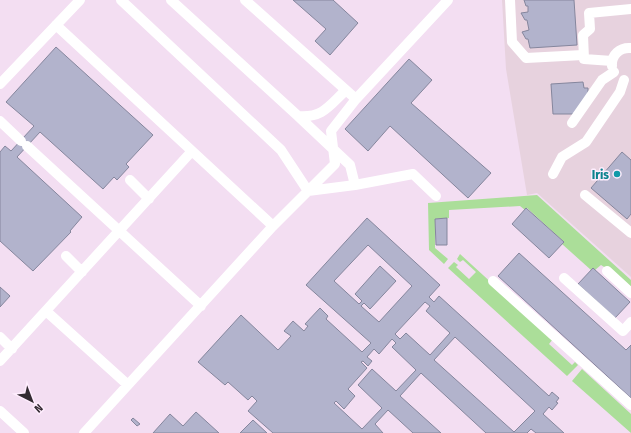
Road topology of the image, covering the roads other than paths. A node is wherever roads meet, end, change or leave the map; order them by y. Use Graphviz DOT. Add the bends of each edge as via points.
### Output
graph roads {
  1 [pos="80,0"];
  2 [pos="121,0"];
  3 [pos="171,0"];
  4 [pos="245,0"];
  5 [pos="448,0"];
  6 [pos="510,0"];
  7 [pos="631,9"];
  8 [pos="56,25"];
  9 [pos="631,48"];
  10 [pos="584,55"];
  11 [pos="612,60"];
  12 [pos="614,72"];
  13 [pos="628,80"];
  14 [pos="0,84"];
  15 [pos="346,90"];
  16 [pos="356,99"];
  17 [pos="298,116"];
  18 [pos="0,121"];
  19 [pos="572,123"];
  20 [pos="334,149"];
  21 [pos="192,151"];
  22 [pos="553,174"];
  23 [pos="130,180"];
  24 [pos="355,185"];
  25 [pos="308,190"];
  26 [pos="585,195"];
  27 [pos="436,196"];
  28 [pos="149,199"];
  29 [pos="273,226"];
  30 [pos="119,231"];
  31 [pos="631,233"];
  32 [pos="66,256"];
  33 [pos="607,271"];
  34 [pos="82,272"];
  35 [pos="564,278"];
  36 [pos="493,281"];
  37 [pos="631,293"];
  38 [pos="201,306"];
  39 [pos="46,311"];
  40 [pos="631,322"];
  41 [pos="0,337"];
  42 [pos="12,348"];
  43 [pos="0,361"];
  44 [pos="128,385"];
  45 [pos="631,405"];
  46 [pos="0,411"];
  47 [pos="24,433"];
  48 [pos="84,433"];
  1 -- 8 [label="street"];
  2 -- 25 [label="street" via="282,150"];
  3 -- 17 [label="street"];
  4 -- 15 [label="street"];
  5 -- 16 [label="street"];
  6 -- 10 [label="street" via="512,42 526,58"];
  7 -- 10 [label="street" via="589,13 590,29 583,35"];
  8 -- 14 [label="street"];
  8 -- 21 [label="street"];
  9 -- 11 [label="street" via="619,50"];
  10 -- 11 [label="street" via="584,59"];
  11 -- 12 [label="street"];
  12 -- 13 [label="street"];
  12 -- 19 [label="street" via="602,80"];
  13 -- 22 [label="street" via="586,142 562,157"];
  15 -- 16 [label="street"];
  15 -- 17 [label="street" via="322,113 311,117"];
  16 -- 20 [label="street" via="331,131"];
  17 -- 20 [label="street"];
  18 -- 30 [label="street"];
  20 -- 24 [label="street" via="350,165"];
  20 -- 25 [label="street" via="335,164"];
  21 -- 28 [label="street"];
  21 -- 29 [label="street"];
  23 -- 28 [label="street"];
  24 -- 25 [label="street"];
  24 -- 27 [label="street" via="413,174"];
  25 -- 29 [label="street"];
  26 -- 31 [label="street"];
  28 -- 30 [label="street"];
  29 -- 38 [label="street"];
  30 -- 34 [label="street"];
  30 -- 38 [label="street"];
  32 -- 34 [label="street"];
  33 -- 37 [label="street"];
  34 -- 39 [label="street"];
  35 -- 40 [label="street" via="623,331"];
  36 -- 45 [label="street"];
  38 -- 44 [label="street"];
  39 -- 42 [label="street"];
  39 -- 44 [label="street"];
  41 -- 42 [label="street"];
  42 -- 43 [label="street"];
  44 -- 48 [label="street"];
  46 -- 47 [label="street"];
}
